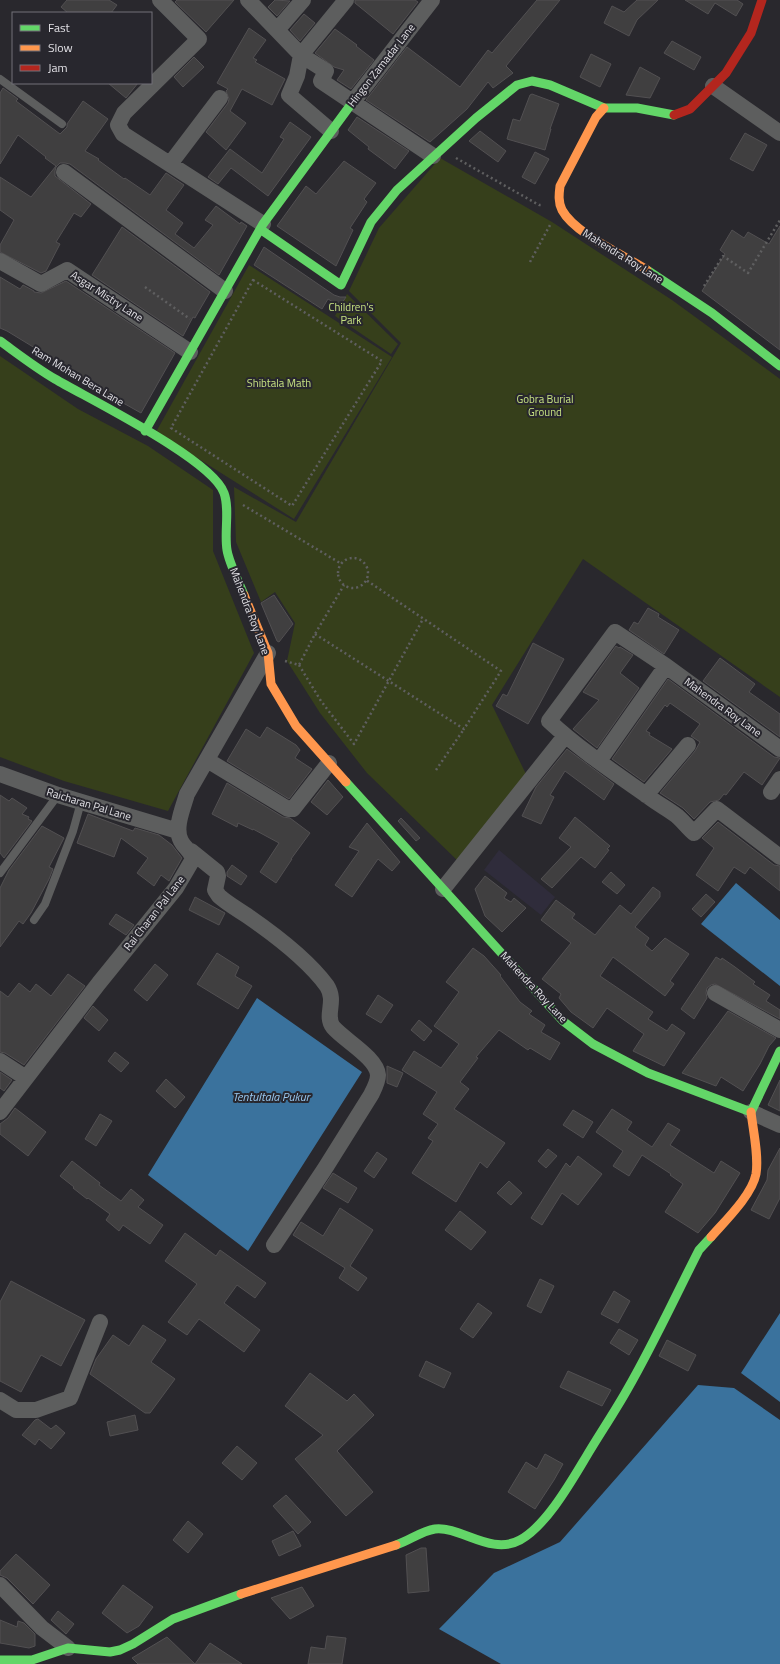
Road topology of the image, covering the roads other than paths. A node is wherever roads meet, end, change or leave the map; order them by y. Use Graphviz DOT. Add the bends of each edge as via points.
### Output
graph roads {
  1 [pos="160,0"];
  2 [pos="248,0"];
  3 [pos="303,0"];
  4 [pos="346,0"];
  5 [pos="762,0"];
  6 [pos="428,2"];
  7 [pos="277,30"];
  8 [pos="301,55"];
  9 [pos="0,79"];
  10 [pos="713,86"];
  11 [pos="220,98"];
  12 [pos="352,102"];
  13 [pos="604,108"];
  14 [pos="62,124"];
  15 [pos="330,131"];
  16 [pos="780,133"];
  17 [pos="436,152"];
  18 [pos="170,164"];
  19 [pos="64,172"];
  20 [pos="261,226"];
  21 [pos="0,261"];
  22 [pos="225,291"];
  23 [pos="0,341"];
  24 [pos="190,352"];
  25 [pos="780,366"];
  26 [pos="146,431"];
  27 [pos="268,653"];
  28 [pos="666,666"];
  29 [pos="565,736"];
  30 [pos="688,745"];
  31 [pos="780,749"];
  32 [pos="207,760"];
  33 [pos="599,761"];
  34 [pos="329,763"];
  35 [pos="780,778"];
  36 [pos="3,780"];
  37 [pos="771,792"];
  38 [pos="58,795"];
  39 [pos="646,795"];
  40 [pos="80,802"];
  41 [pos="178,831"];
  42 [pos="191,851"];
  43 [pos="780,857"];
  44 [pos="0,873"];
  45 [pos="442,889"];
  46 [pos="34,920"];
  47 [pos="715,993"];
  48 [pos="780,1030"];
  49 [pos="780,1051"];
  50 [pos="0,1061"];
  51 [pos="26,1078"];
  52 [pos="0,1112"];
  53 [pos="750,1112"];
  54 [pos="780,1125"];
  55 [pos="274,1245"];
  56 [pos="100,1322"];
  57 [pos="0,1400"];
  58 [pos="0,1585"];
  59 [pos="68,1648"];
  60 [pos="0,1660"];
  61 [pos="31,1662"];
  1 -- 18 [label="street" via="200,39 124,113 118,125 123,134"];
  2 -- 7 [label="street"];
  3 -- 7 [label="street"];
  4 -- 8 [label="street"];
  5 -- 10 [label="street" via="751,33 726,73"];
  6 -- 12 [label="street, Hingon Zamadar Lane"];
  7 -- 8 [label="street"];
  8 -- 12 [label="street" via="326,71 321,81"];
  8 -- 15 [label="street" via="297,76 289,94"];
  9 -- 14 [label="lane"];
  10 -- 13 [label="street" via="690,109 673,115 637,108"];
  10 -- 16 [label="street"];
  11 -- 18 [label="street"];
  12 -- 15 [label="street, Hingon Zamadar Lane"];
  12 -- 17 [label="street"];
  13 -- 17 [label="street" via="550,85 532,82 517,85"];
  13 -- 25 [label="street, Mahendra Roy Lane" via="596,117 560,186 560,208 567,218 581,229 642,266 740,333"];
  15 -- 20 [label="street, Hingon Zamadar Lane"];
  17 -- 20 [label="street" via="397,190 371,222 341,285"];
  18 -- 20 [label="street"];
  19 -- 22 [label="street"];
  20 -- 22 [label="street"];
  21 -- 24 [label="street, Asgar Mistry Lane" via="41,284 67,270"];
  22 -- 24 [label="street"];
  23 -- 26 [label="street, Ram Mohan Bera Lane" via="53,378"];
  24 -- 26 [label="street"];
  26 -- 27 [label="street, Mahendra Roy Lane" via="196,463 218,482 224,493 227,552"];
  27 -- 32 [label="street"];
  27 -- 34 [label="street, Mahendra Roy Lane" via="271,684 296,726"];
  28 -- 29 [label="street, Mahendra Roy Lane" via="615,632 549,721"];
  28 -- 31 [label="street, Mahendra Roy Lane"];
  28 -- 33 [label="street"];
  29 -- 33 [label="street, Mahendra Roy Lane"];
  29 -- 45 [label="street"];
  30 -- 39 [label="street"];
  32 -- 34 [label="street" via="288,809 293,809"];
  32 -- 41 [label="street" via="187,794"];
  33 -- 39 [label="street, Mahendra Roy Lane"];
  34 -- 45 [label="street, Mahendra Roy Lane"];
  35 -- 37 [label="street"];
  36 -- 38 [label="street, Raicharan Pal Lane"];
  38 -- 40 [label="street, Raicharan Pal Lane"];
  38 -- 44 [label="lane"];
  39 -- 43 [label="street, Mahendra Roy Lane" via="677,816 694,833 717,809"];
  40 -- 41 [label="street, Raicharan Pal Lane"];
  40 -- 46 [label="lane" via="73,831 45,904"];
  41 -- 42 [label="street" via="181,842"];
  42 -- 51 [label="street, Rai Charan Pal Lane" via="193,859 176,888 99,982"];
  42 -- 55 [label="street" via="217,872 215,890 219,896 283,943 321,979 331,995 330,1017 333,1026 374,1063 378,1073 371,1095"];
  45 -- 53 [label="street, Mahendra Roy Lane" via="563,1021 594,1044 648,1072"];
  47 -- 48 [label="street"];
  49 -- 53 [label="street"];
  50 -- 51 [label="street"];
  51 -- 52 [label="street, Rai Charan Pal Lane"];
  53 -- 54 [label="street, Mahendra Roy Lane"];
  53 -- 59 [label="street" via="756,1175 749,1190 742,1202 699,1250 627,1390 569,1485 536,1527 520,1540 507,1544 491,1544 436,1529 406,1542 233,1596 173,1619 120,1650 110,1652"];
  56 -- 57 [label="street" via="70,1398 36,1410 16,1410"];
  58 -- 59 [label="street" via="42,1628"];
  59 -- 61 [label="street"];
  60 -- 61 [label="street"];
}
